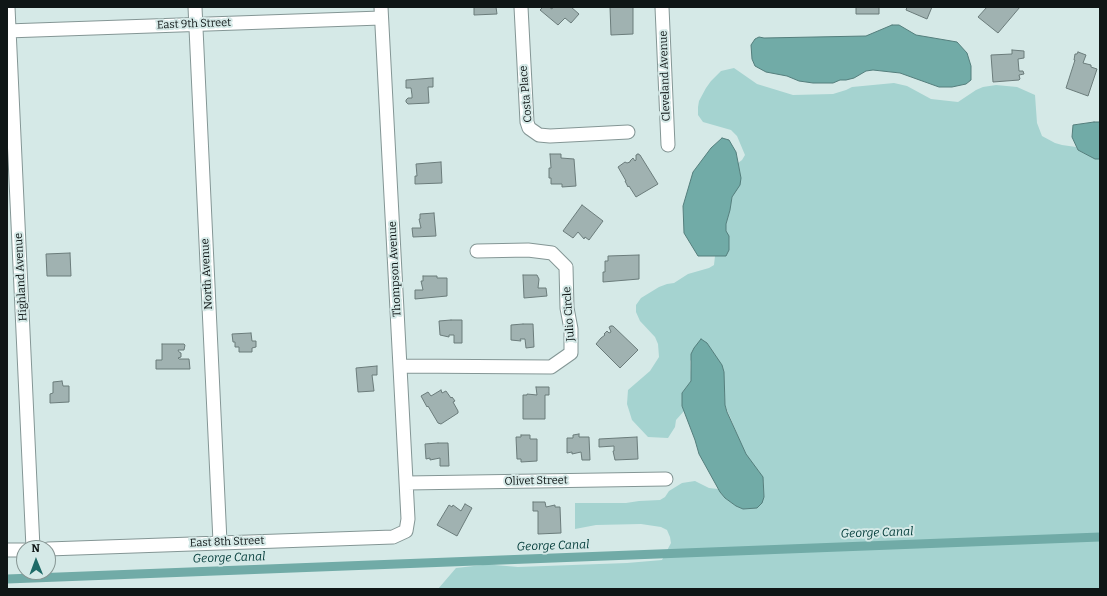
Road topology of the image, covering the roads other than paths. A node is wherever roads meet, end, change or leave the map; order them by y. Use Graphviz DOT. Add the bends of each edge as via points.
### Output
graph roads {
  1 [pos="8,7"];
  2 [pos="195,7"];
  3 [pos="521,7"];
  4 [pos="662,7"];
  5 [pos="381,12"];
  6 [pos="196,23"];
  7 [pos="8,31"];
  8 [pos="628,132"];
  9 [pos="668,145"];
  10 [pos="477,251"];
  11 [pos="400,366"];
  12 [pos="666,478"];
  13 [pos="406,483"];
  14 [pos="406,531"];
  15 [pos="33,540"];
  16 [pos="220,542"];
  17 [pos="56,549"];
  1 -- 7 [label="street, Highland Avenue"];
  2 -- 6 [label="street, North Avenue"];
  3 -- 8 [label="street, Costa Place" via="529,128 538,135 550,136"];
  4 -- 9 [label="street, Cleveland Avenue"];
  5 -- 6 [label="street, East 9th Street"];
  5 -- 11 [label="street, Thompson Avenue"];
  6 -- 7 [label="street, East 9th Street"];
  6 -- 16 [label="street, North Avenue"];
  7 -- 15 [label="street, Highland Avenue"];
  10 -- 11 [label="street, Julio Circle" via="528,250 552,253 566,267 571,353 550,366"];
  11 -- 13 [label="street, Thompson Avenue"];
  12 -- 13 [label="street, Olivet Street"];
  13 -- 14 [label="street, Thompson Avenue"];
  14 -- 16 [label="street, East 8th Street" via="393,537"];
  16 -- 17 [label="street, East 8th Street"];
}
